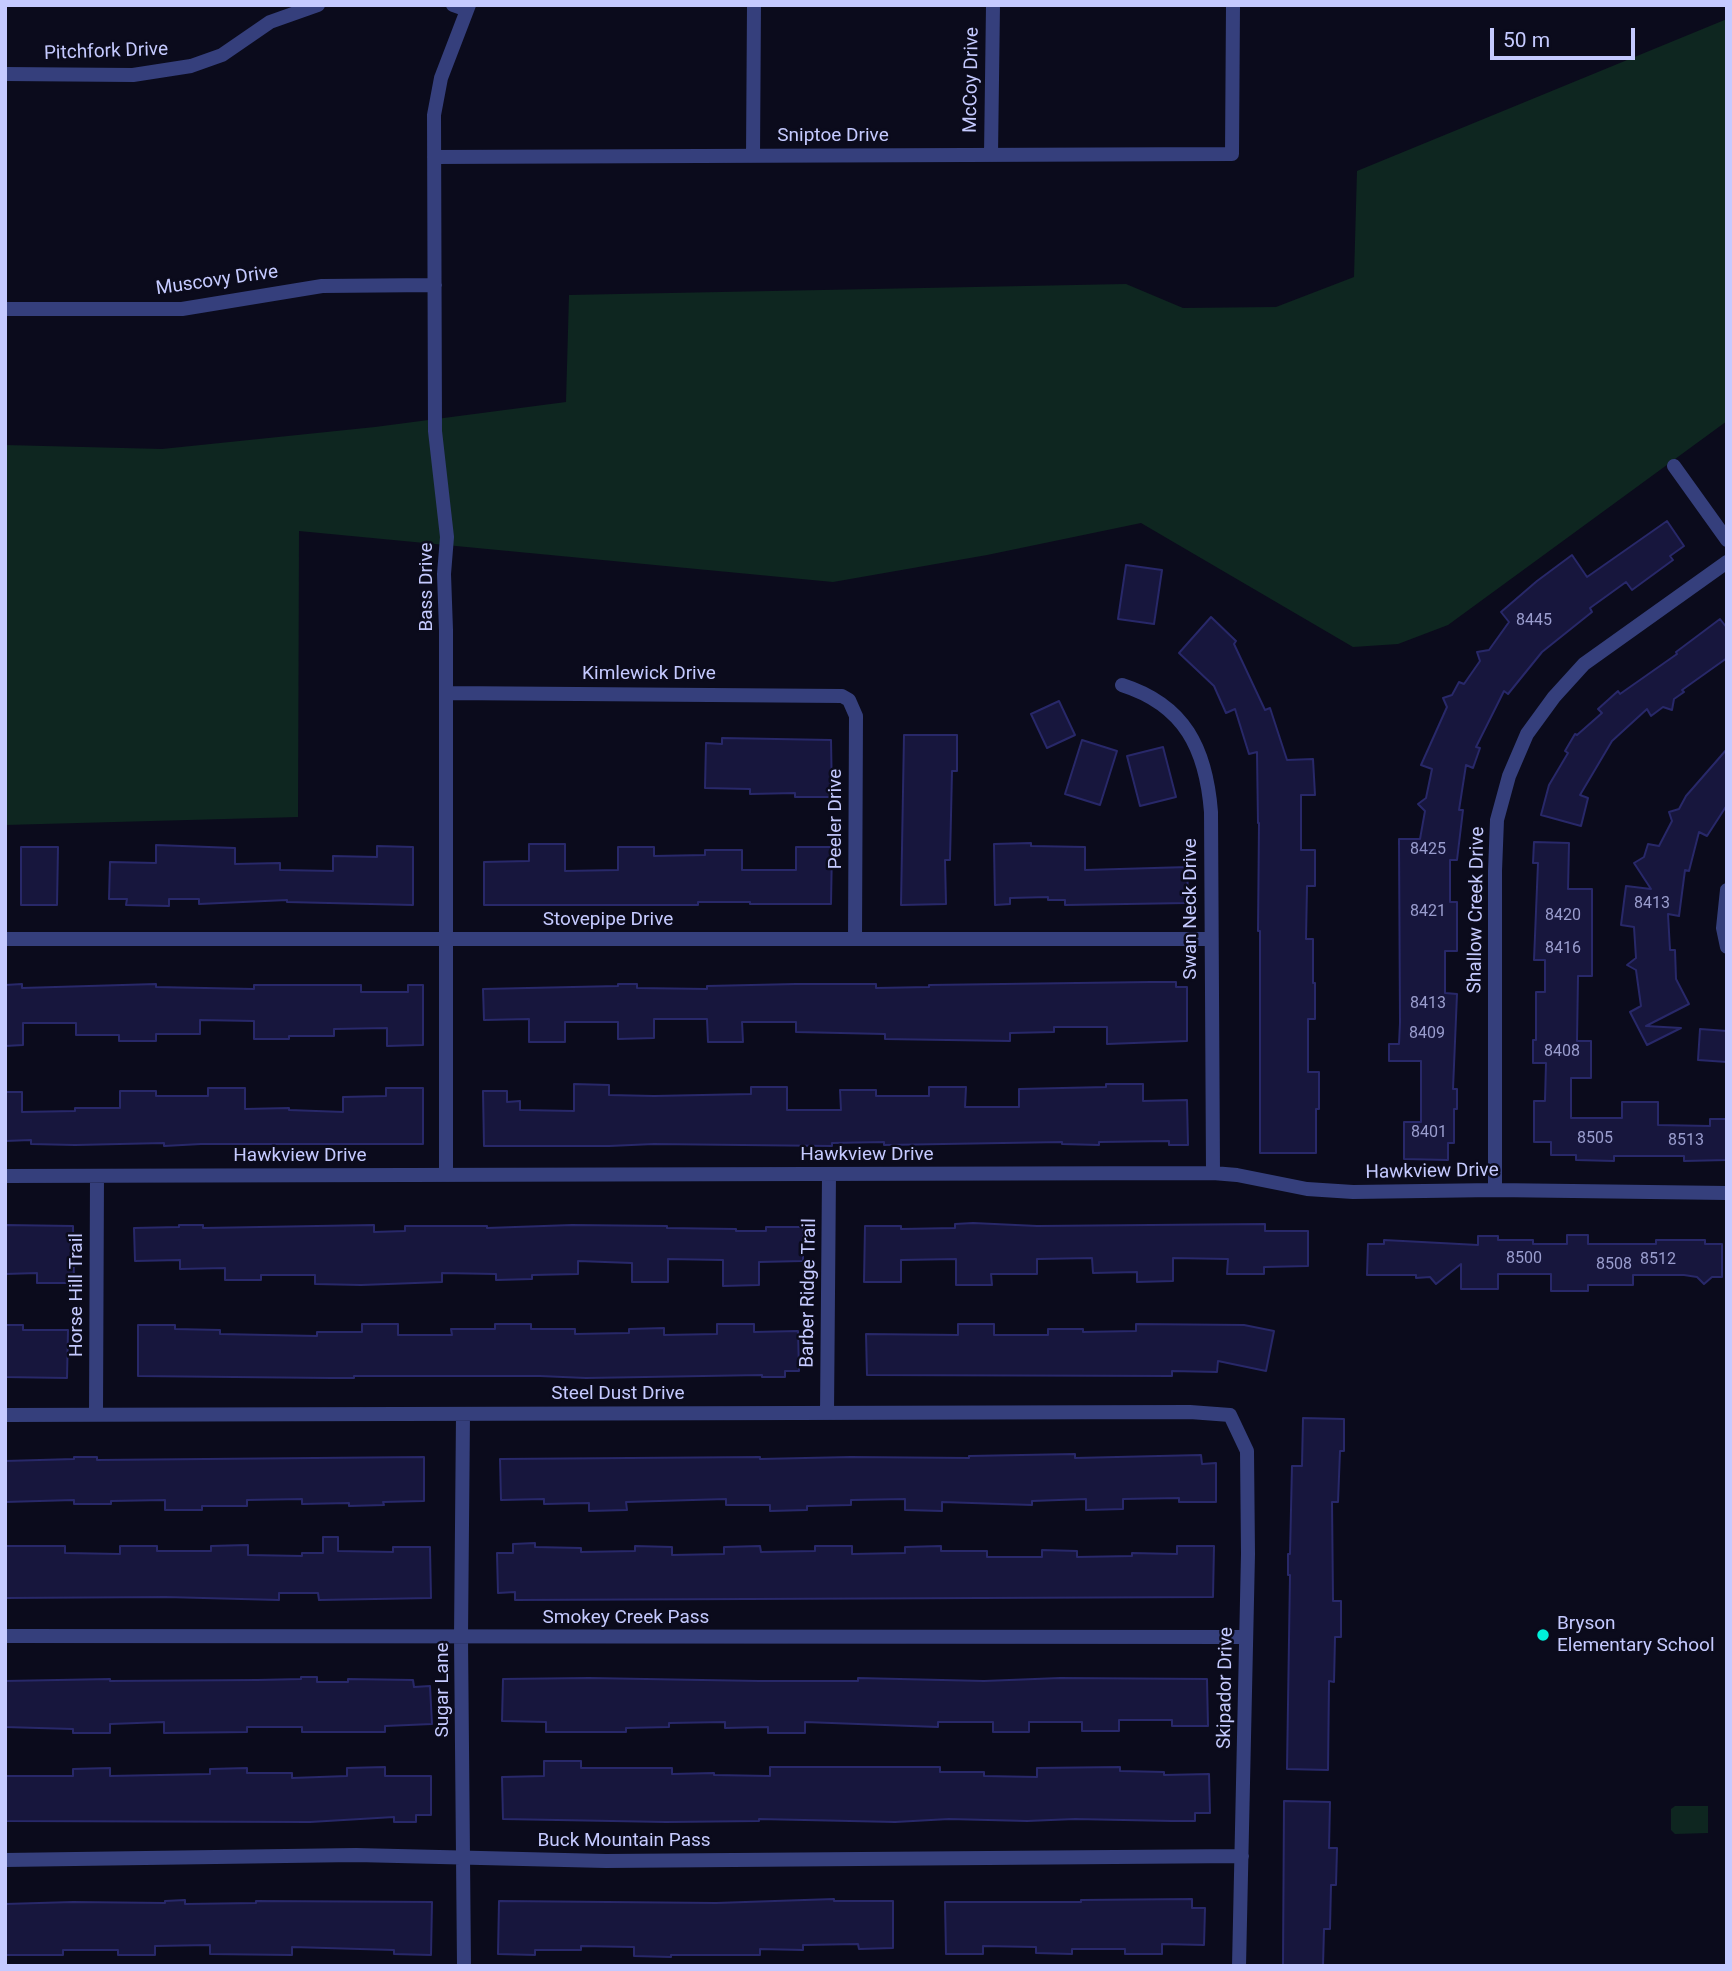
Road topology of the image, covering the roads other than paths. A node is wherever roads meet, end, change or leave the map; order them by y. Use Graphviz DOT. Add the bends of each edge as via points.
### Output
graph roads {
  1 [pos="318,5"];
  2 [pos="754,5"];
  3 [pos="993,5"];
  4 [pos="1233,5"];
  5 [pos="463,7"];
  6 [pos="5,74"];
  7 [pos="991,155"];
  8 [pos="753,156"];
  9 [pos="434,157"];
  10 [pos="435,285"];
  11 [pos="5,309"];
  12 [pos="1674,466"];
  13 [pos="1727,540"];
  14 [pos="1727,562"];
  15 [pos="1122,685"];
  16 [pos="446,693"];
  17 [pos="849,700"];
  18 [pos="1727,890"];
  19 [pos="5,939"];
  20 [pos="446,939"];
  21 [pos="855,939"];
  22 [pos="1210,939"];
  23 [pos="1727,947"];
  24 [pos="1213,1173"];
  25 [pos="830,1174"];
  26 [pos="446,1175"];
  27 [pos="5,1176"];
  28 [pos="97,1176"];
  29 [pos="1495,1190"];
  30 [pos="1727,1194"];
  31 [pos="827,1413"];
  32 [pos="5,1415"];
  33 [pos="96,1415"];
  34 [pos="463,1415"];
  35 [pos="1230,1415"];
  36 [pos="5,1636"];
  37 [pos="461,1637"];
  38 [pos="1246,1637"];
  39 [pos="1242,1856"];
  40 [pos="463,1858"];
  41 [pos="5,1860"];
  42 [pos="464,1966"];
  43 [pos="1239,1966"];
  1 -- 6 [label="street, Pitchfork Drive" via="270,22 222,55 191,66 133,75"];
  2 -- 8 [label="street"];
  3 -- 7 [label="street, McCoy Drive"];
  4 -- 7 [label="street, Sniptoe Drive" via="1232,154"];
  5 -- 9 [label="street, Bass Drive" via="436,98"];
  7 -- 8 [label="street, Sniptoe Drive"];
  8 -- 9 [label="street, Sniptoe Drive"];
  9 -- 10 [label="street, Bass Drive"];
  10 -- 11 [label="street, Muscovy Drive" via="322,286 182,309"];
  10 -- 16 [label="street, Bass Drive" via="435,431 447,537"];
  12 -- 13 [label="street"];
  14 -- 29 [label="street, Shallow Creek Drive" via="1584,664 1527,734 1509,776 1497,820 1495,871"];
  15 -- 22 [label="street, Swan Neck Drive" via="1155,699 1178,718 1200,752 1211,812"];
  16 -- 17 [label="street, Kimlewick Drive" via="833,694"];
  16 -- 20 [label="street, Bass Drive"];
  17 -- 21 [label="street, Peeler Drive" via="856,716"];
  18 -- 23 [label="street" via="1723,928"];
  19 -- 20 [label="street, Stovepipe Drive"];
  20 -- 21 [label="street, Stovepipe Drive"];
  20 -- 26 [label="street, Bass Drive"];
  21 -- 22 [label="street, Stovepipe Drive"];
  22 -- 24 [label="street, Swan Neck Drive"];
  24 -- 25 [label="street, Hawkview Drive"];
  24 -- 29 [label="street, Hawkview Drive" via="1353,1192"];
  25 -- 26 [label="street, Hawkview Drive"];
  25 -- 31 [label="street, Barber Ridge Trail"];
  26 -- 28 [label="street, Hawkview Drive"];
  27 -- 28 [label="street, Hawkview Drive"];
  28 -- 33 [label="street, Horse Hill Trail"];
  29 -- 30 [label="street, Hawkview Drive"];
  31 -- 34 [label="street, Steel Dust Drive"];
  31 -- 35 [label="street, Steel Dust Drive"];
  32 -- 33 [label="street, Steel Dust Drive"];
  33 -- 34 [label="street, Steel Dust Drive"];
  34 -- 37 [label="street, Sugar Lane"];
  35 -- 38 [label="street, Skipador Drive" via="1247,1451"];
  36 -- 37 [label="street, Smokey Creek Pass"];
  37 -- 38 [label="street, Smokey Creek Pass"];
  37 -- 40 [label="street, Sugar Lane"];
  38 -- 39 [label="street, Skipador Drive"];
  39 -- 40 [label="street, Buck Mountain Pass"];
  39 -- 43 [label="street, Skipador Drive"];
  40 -- 41 [label="street, Buck Mountain Pass"];
  40 -- 42 [label="street, Sugar Lane"];
}
